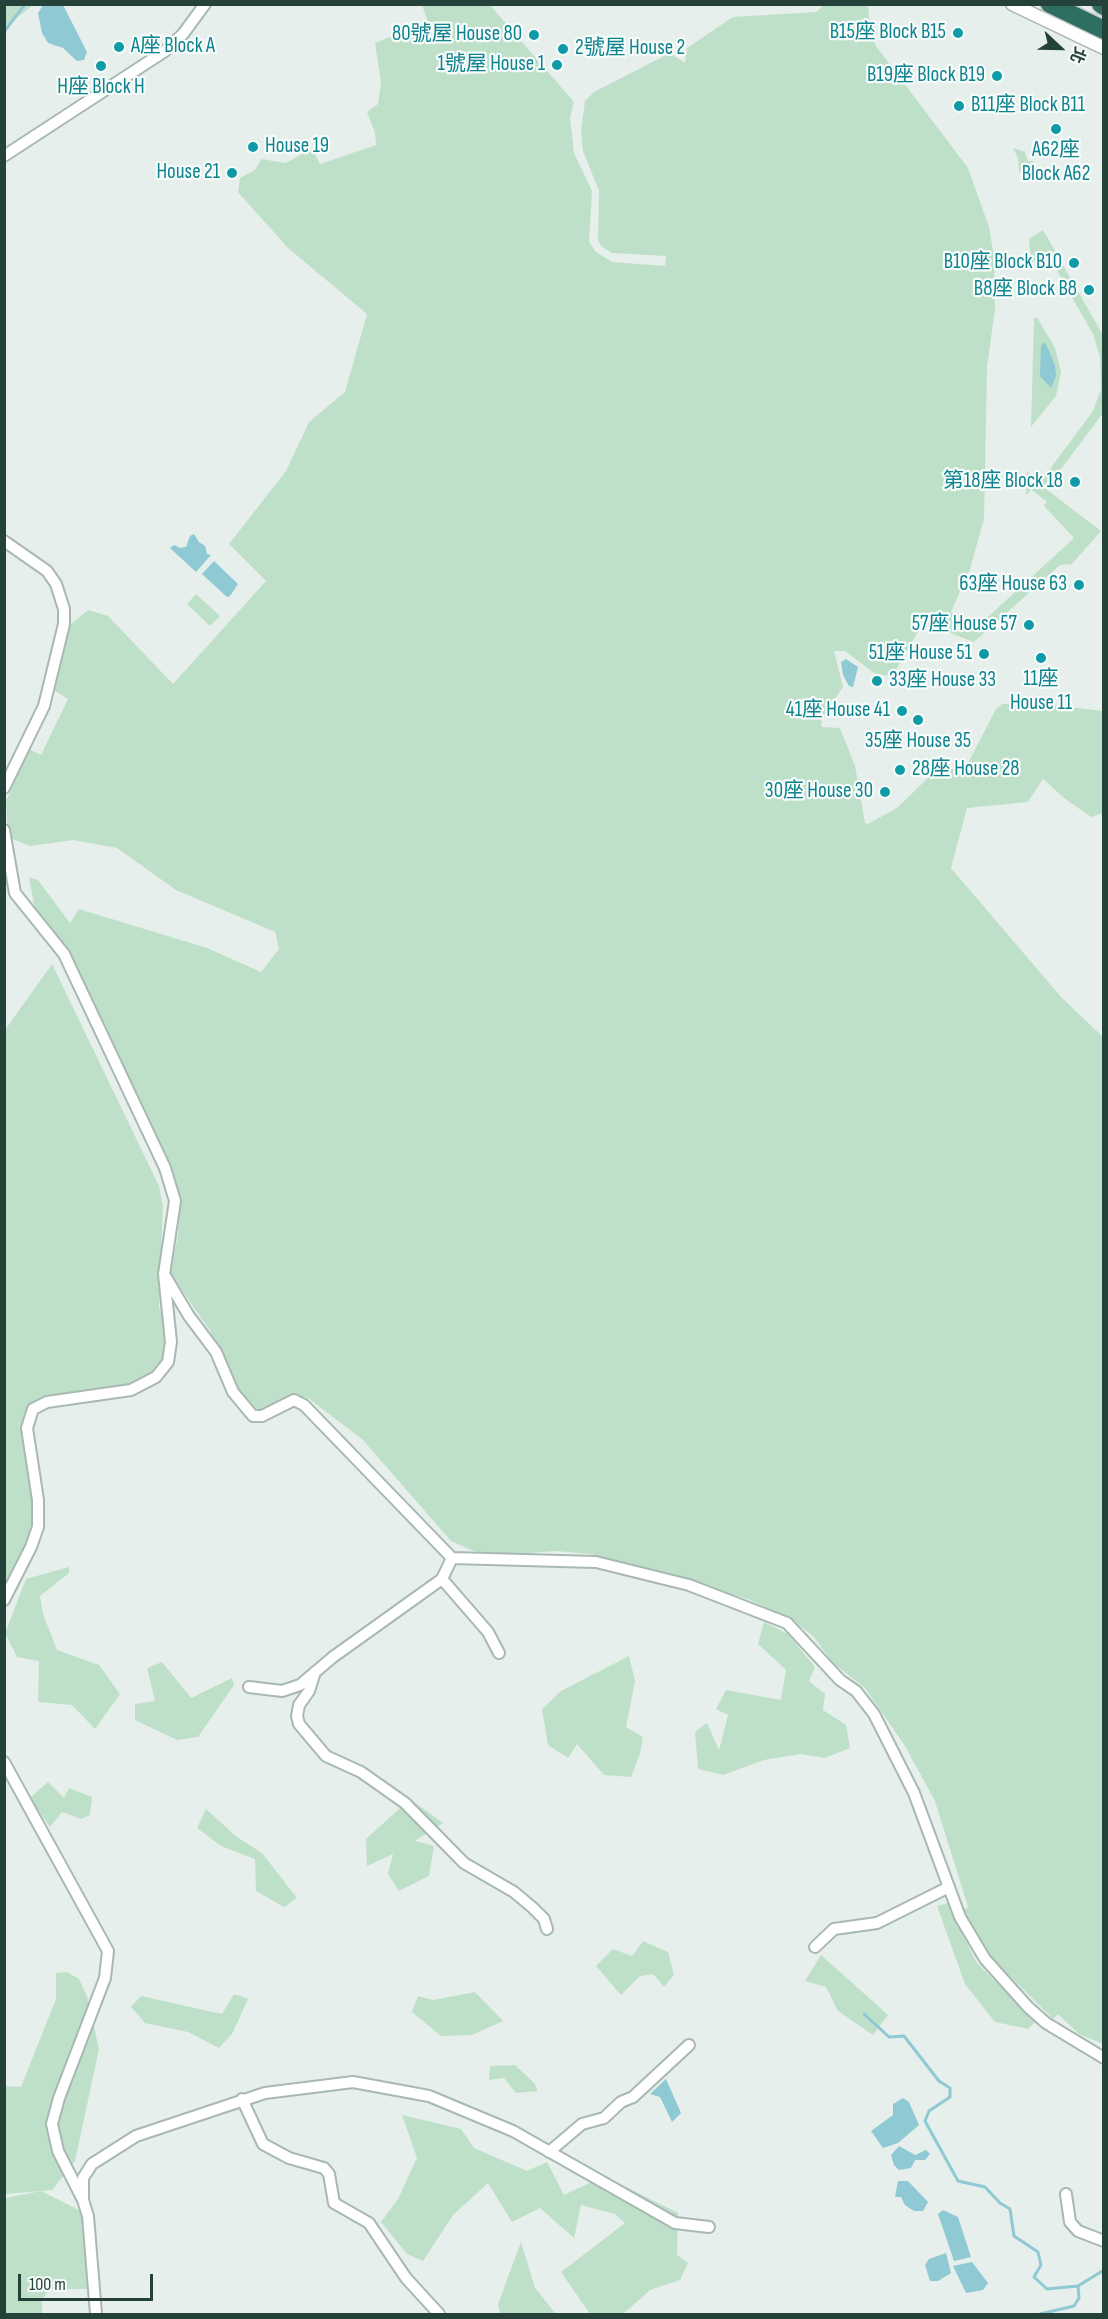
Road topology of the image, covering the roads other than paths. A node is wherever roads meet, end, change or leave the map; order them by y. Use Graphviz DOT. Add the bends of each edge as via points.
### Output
graph roads {
  1 [pos="205,4"];
  2 [pos="1012,4"];
  3 [pos="1050,4"];
  4 [pos="1104,30"];
  5 [pos="1104,48"];
  6 [pos="4,156"];
  7 [pos="4,541"];
  8 [pos="4,788"];
  9 [pos="4,830"];
  10 [pos="164,1274"];
  11 [pos="452,1558"];
  12 [pos="442,1579"];
  13 [pos="4,1600"];
  14 [pos="499,1653"];
  15 [pos="315,1672"];
  16 [pos="249,1687"];
  17 [pos="4,1762"];
  18 [pos="949,1887"];
  19 [pos="547,1929"];
  20 [pos="815,1947"];
  21 [pos="689,2045"];
  22 [pos="1104,2058"];
  23 [pos="242,2099"];
  24 [pos="549,2152"];
  25 [pos="1066,2194"];
  26 [pos="83,2200"];
  27 [pos="709,2227"];
  28 [pos="1104,2241"];
  29 [pos="96,2314"];
  30 [pos="440,2314"];
  1 -- 6 [label="street" via="165,51"];
  2 -- 5 [label="street"];
  3 -- 4 [label="highway"];
  7 -- 8 [label="street" via="47,572 56,585 64,617 44,706"];
  9 -- 10 [label="street" via="15,893 64,954 168,1174 175,1208"];
  10 -- 11 [label="street" via="216,1352 232,1392 253,1416 262,1416 294,1400 304,1405"];
  10 -- 13 [label="street" via="171,1347 160,1374 131,1390 47,1402 30,1413 27,1428 38,1527"];
  11 -- 12 [label="street"];
  11 -- 18 [label="street" via="596,1562 689,1585 787,1623 874,1714 914,1793"];
  12 -- 14 [label="street" via="488,1632"];
  12 -- 15 [label="street"];
  15 -- 16 [label="street" via="300,1685 282,1691"];
  15 -- 19 [label="street" via="297,1716 299,1724 326,1756 361,1772 405,1803 464,1863 533,1908 544,1919"];
  17 -- 26 [label="street" via="108,1952 105,1978 52,2124 57,2151"];
  18 -- 20 [label="street" via="877,1923 834,1929"];
  18 -- 22 [label="street" via="960,1917 985,1959 1028,2007 1062,2035"];
  21 -- 24 [label="street" via="633,2097 604,2118 582,2124"];
  23 -- 24 [label="street" via="353,2082 394,2088 429,2096 492,2122"];
  23 -- 26 [label="street" via="136,2136 92,2163 83,2178"];
  23 -- 30 [label="street" via="263,2144 289,2158 324,2168 329,2174 334,2204 369,2223 406,2278"];
  24 -- 27 [label="street" via="675,2223"];
  25 -- 28 [label="street" via="1070,2222 1078,2231"];
  26 -- 29 [label="street" via="88,2216"];
}
